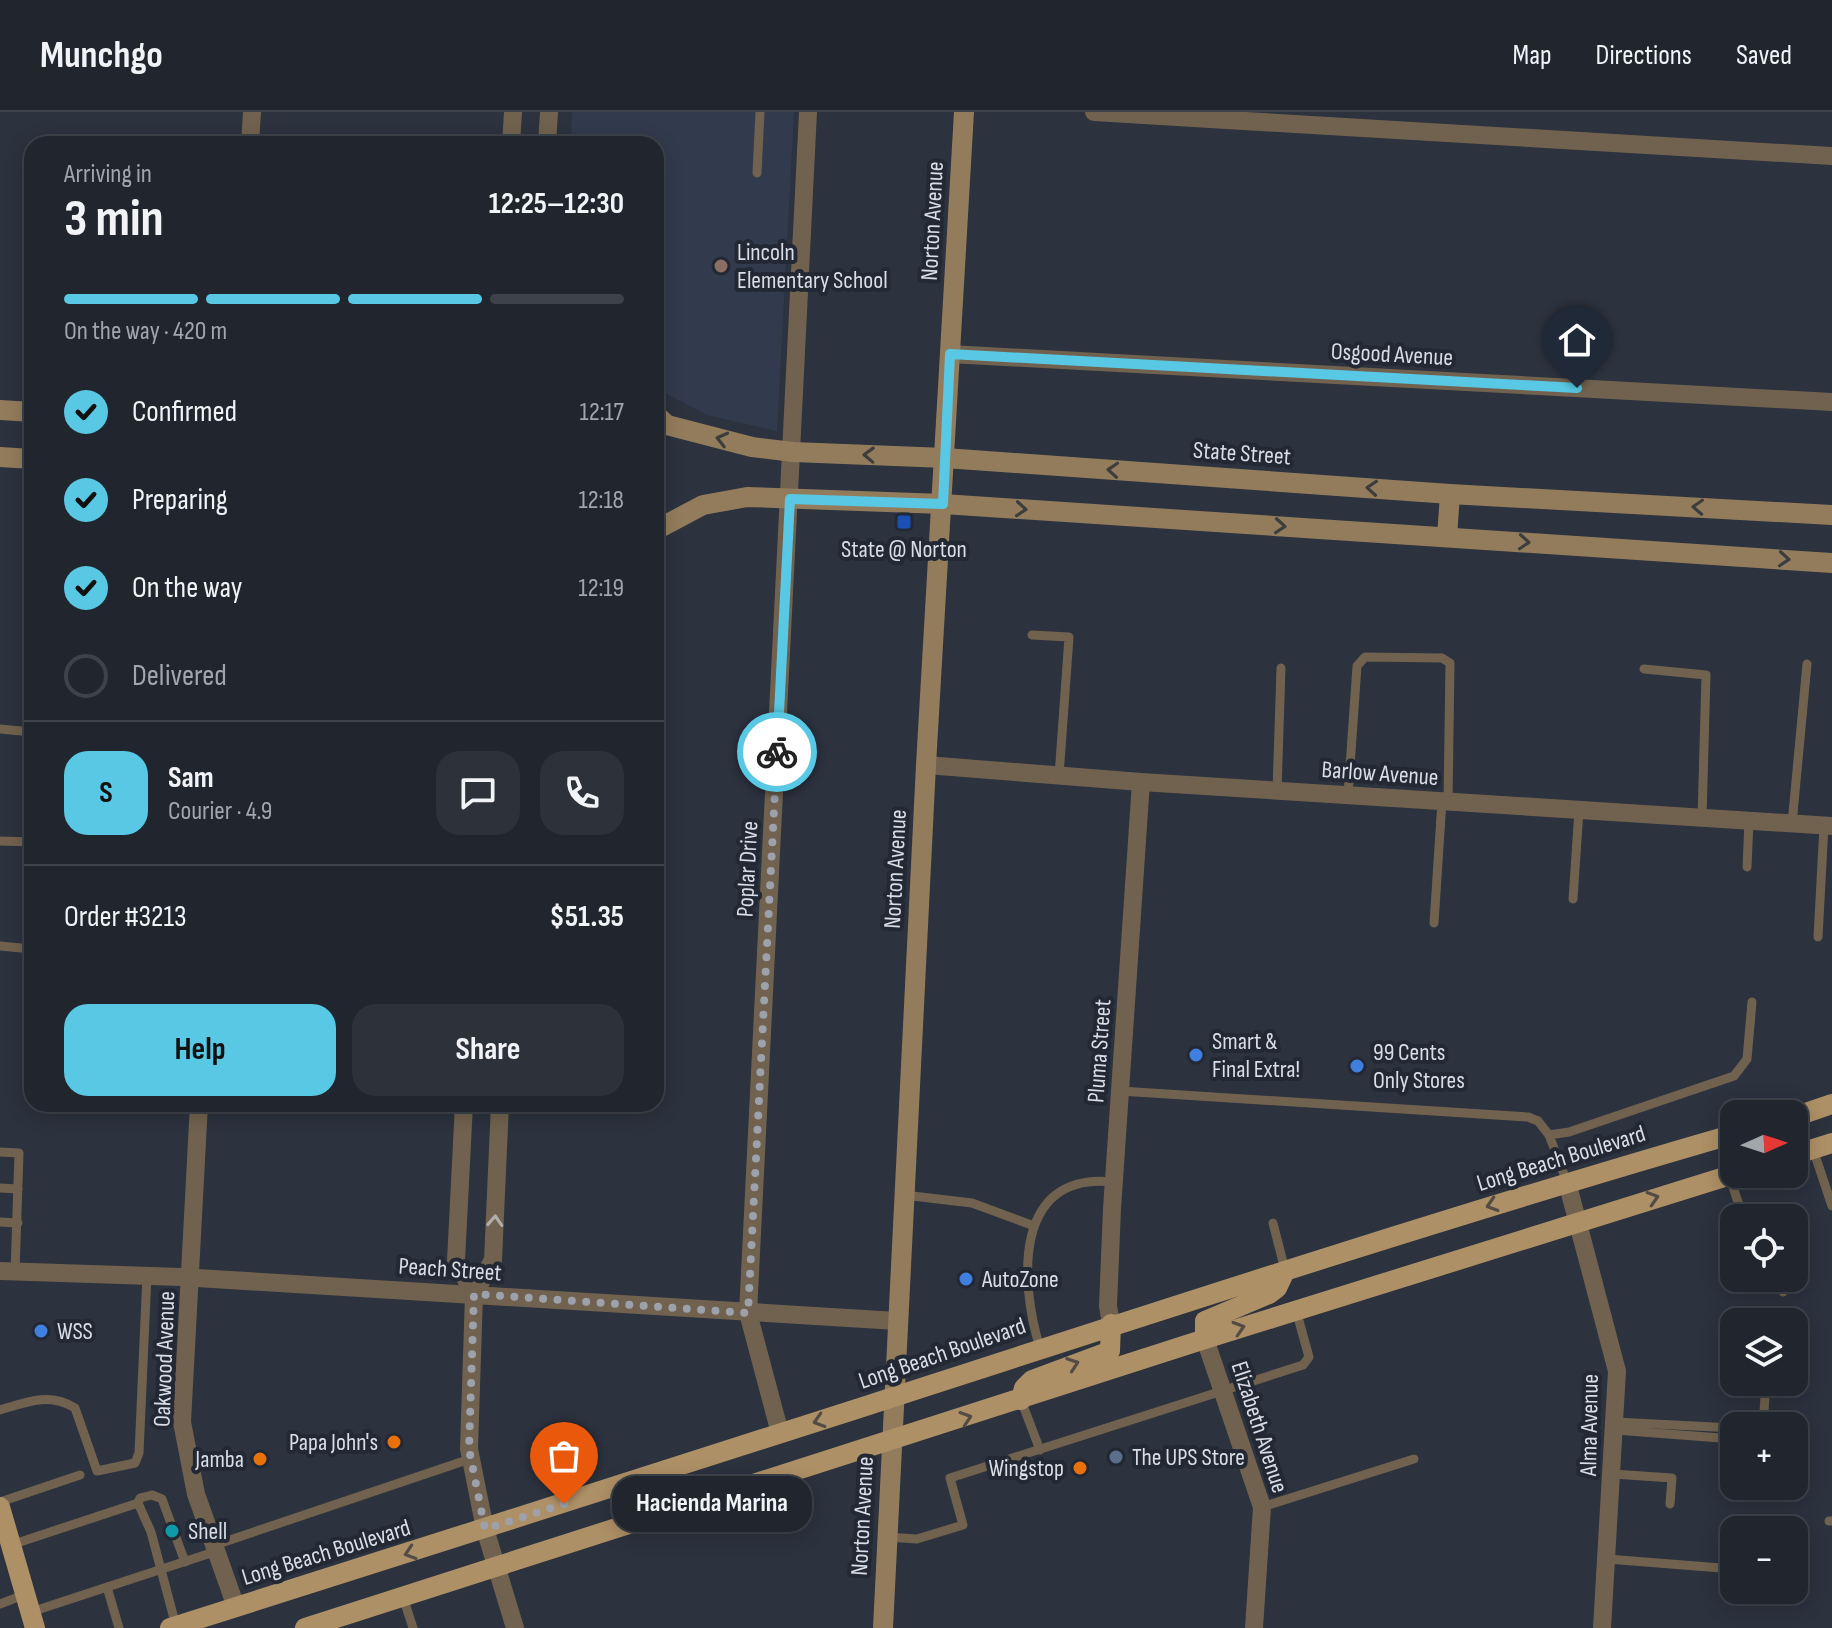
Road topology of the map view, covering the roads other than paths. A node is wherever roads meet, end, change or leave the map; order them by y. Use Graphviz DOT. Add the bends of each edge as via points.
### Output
graph roads {
  1 [pos="252,112"];
  2 [pos="513,112"];
  3 [pos="549,112"];
  4 [pos="760,112"];
  5 [pos="808,112"];
  6 [pos="964,112"];
  7 [pos="1094,112"];
  8 [pos="250,136"];
  9 [pos="512,136"];
  10 [pos="548,136"];
  11 [pos="1832,156"];
  12 [pos="757,173"];
  13 [pos="950,354"];
  14 [pos="1832,402"];
  15 [pos="0,410"];
  16 [pos="24,412"];
  17 [pos="664,422"];
  18 [pos="793,452"];
  19 [pos="0,457"];
  20 [pos="24,458"];
  21 [pos="945,458"];
  22 [pos="1450,494"];
  23 [pos="790,499"];
  24 [pos="943,504"];
  25 [pos="1832,515"];
  26 [pos="664,526"];
  27 [pos="1447,537"];
  28 [pos="1832,563"];
  29 [pos="1032,635"];
  30 [pos="1807,664"];
  31 [pos="1281,668"];
  32 [pos="1644,669"];
  33 [pos="0,729"];
  34 [pos="24,731"];
  35 [pos="926,765"];
  36 [pos="1059,776"];
  37 [pos="1141,782"];
  38 [pos="1277,791"];
  39 [pos="1348,795"];
  40 [pos="1445,802"];
  41 [pos="1579,810"];
  42 [pos="1702,818"];
  43 [pos="1749,821"];
  44 [pos="1792,824"];
  45 [pos="1828,826"];
  46 [pos="0,841"];
  47 [pos="24,842"];
  48 [pos="1747,867"];
  49 [pos="1573,899"];
  50 [pos="1434,923"];
  51 [pos="1818,937"];
  52 [pos="0,946"];
  53 [pos="24,948"];
  54 [pos="1752,1002"];
  55 [pos="1120,1091"];
  56 [pos="1832,1104"];
  57 [pos="199,1112"];
  58 [pos="464,1112"];
  59 [pos="500,1112"];
  60 [pos="1808,1112"];
  61 [pos="1549,1135"];
  62 [pos="1720,1138"];
  63 [pos="1813,1149"];
  64 [pos="0,1152"];
  65 [pos="1720,1178"];
  66 [pos="1114,1182"];
  67 [pos="1567,1182"];
  68 [pos="0,1188"];
  69 [pos="18,1189"];
  70 [pos="904,1195"];
  71 [pos="1832,1206"];
  72 [pos="1579,1221"];
  73 [pos="0,1222"];
  74 [pos="18,1223"];
  75 [pos="1273,1223"];
  76 [pos="1034,1226"];
  77 [pos="1285,1271"];
  78 [pos="8,1272"];
  79 [pos="147,1275"];
  80 [pos="190,1277"];
  81 [pos="474,1294"];
  82 [pos="1296,1310"];
  83 [pos="748,1313"];
  84 [pos="897,1321"];
  85 [pos="1111,1324"];
  86 [pos="1205,1339"];
  87 [pos="1040,1348"];
  88 [pos="1223,1392"];
  89 [pos="894,1397"];
  90 [pos="1021,1400"];
  91 [pos="0,1410"];
  92 [pos="1615,1426"];
  93 [pos="1720,1428"];
  94 [pos="780,1433"];
  95 [pos="1720,1437"];
  96 [pos="891,1441"];
  97 [pos="1040,1450"];
  98 [pos="470,1459"];
  99 [pos="1414,1459"];
  100 [pos="1613,1474"];
  101 [pos="80,1475"];
  102 [pos="138,1503"];
  103 [pos="0,1504"];
  104 [pos="1670,1504"];
  105 [pos="1262,1507"];
  106 [pos="485,1529"];
  107 [pos="6,1537"];
  108 [pos="887,1537"];
  109 [pos="216,1548"];
  110 [pos="1607,1559"];
  111 [pos="185,1562"];
  112 [pos="496,1567"];
  113 [pos="1720,1568"];
  114 [pos="162,1569"];
  115 [pos="107,1587"];
  116 [pos="403,1596"];
  117 [pos="0,1604"];
  118 [pos="236,1607"];
  119 [pos="31,1612"];
  120 [pos="173,1627"];
  121 [pos="119,1628"];
  122 [pos="306,1628"];
  123 [pos="413,1628"];
  124 [pos="515,1628"];
  125 [pos="883,1628"];
  126 [pos="1254,1628"];
  127 [pos="1602,1628"];
  1 -- 8 [label="street"];
  2 -- 9 [label="street"];
  3 -- 10 [label="street"];
  4 -- 12 [label="lane"];
  5 -- 18 [label="street, Poplar Drive"];
  6 -- 13 [label="main road, Norton Avenue"];
  7 -- 11 [label="street"];
  13 -- 14 [label="street, Osgood Avenue"];
  13 -- 21 [label="main road, Norton Avenue"];
  15 -- 16 [label="main road"];
  18 -- 17 [label="main road, State Street, one-way" via="752,447"];
  21 -- 18 [label="main road, State Street, one-way"];
  18 -- 23 [label="street, Poplar Drive"];
  19 -- 20 [label="main road"];
  22 -- 21 [label="main road, State Street, one-way"];
  21 -- 24 [label="main road, Norton Avenue"];
  25 -- 22 [label="main road, State Street, one-way"];
  22 -- 27 [label="main road"];
  23 -- 24 [label="main road"];
  23 -- 26 [label="main road" via="747,497 703,505"];
  23 -- 83 [label="street, Poplar Drive"];
  24 -- 27 [label="main road, one-way"];
  24 -- 35 [label="main road, Norton Avenue"];
  27 -- 28 [label="main road, one-way"];
  29 -- 36 [label="lane" via="1069,637"];
  30 -- 44 [label="lane"];
  31 -- 38 [label="lane"];
  32 -- 42 [label="lane" via="1706,675"];
  33 -- 34 [label="lane"];
  35 -- 36 [label="street, Barlow Avenue"];
  35 -- 70 [label="main road, Norton Avenue"];
  36 -- 37 [label="street, Barlow Avenue"];
  37 -- 38 [label="street, Barlow Avenue"];
  37 -- 55 [label="street, Pluma Street"];
  38 -- 39 [label="street, Barlow Avenue"];
  39 -- 40 [label="street, Barlow Avenue"];
  39 -- 40 [label="lane" via="1357,666 1365,657 1442,658 1450,663"];
  40 -- 41 [label="street, Barlow Avenue"];
  40 -- 50 [label="lane"];
  41 -- 42 [label="street, Barlow Avenue"];
  41 -- 49 [label="lane"];
  42 -- 43 [label="street, Barlow Avenue"];
  43 -- 44 [label="street, Barlow Avenue"];
  43 -- 48 [label="lane"];
  44 -- 45 [label="street, Barlow Avenue"];
  45 -- 51 [label="lane"];
  46 -- 47 [label="lane"];
  52 -- 53 [label="lane"];
  54 -- 61 [label="lane" via="1747,1059 1734,1076"];
  55 -- 61 [label="lane" via="1528,1117"];
  55 -- 66 [label="street, Pluma Street"];
  56 -- 60 [label="main road"];
  57 -- 80 [label="street, Oakwood Avenue"];
  58 -- 81 [label="street" via="456,1261"];
  81 -- 59 [label="street, one-way" via="493,1260"];
  61 -- 67 [label="lane"];
  62 -- 67 [label="main road, Long Beach Boulevard"];
  63 -- 71 [label="lane"];
  64 -- 69 [label="lane" via="19,1153"];
  72 -- 65 [label="main road, one-way"];
  66 -- 76 [label="lane" via="1089,1179 1047,1201"];
  66 -- 85 [label="street, Pluma Street"];
  67 -- 72 [label="street, Alma Avenue"];
  67 -- 77 [label="main road, Long Beach Boulevard, one-way"];
  68 -- 69 [label="lane"];
  69 -- 74 [label="lane"];
  70 -- 76 [label="lane" via="972,1203"];
  70 -- 84 [label="main road, Norton Avenue"];
  72 -- 82 [label="main road"];
  72 -- 92 [label="street, Alma Avenue" via="1617,1371"];
  73 -- 74 [label="lane"];
  74 -- 78 [label="lane"];
  75 -- 77 [label="lane"];
  76 -- 87 [label="lane" via="1029,1236 1028,1311"];
  77 -- 85 [label="main road, Long Beach Boulevard"];
  77 -- 86 [label="main road" via="1269,1294 1205,1321"];
  78 -- 79 [label="street, Peach Street"];
  79 -- 80 [label="street, Peach Street"];
  79 -- 91 [label="lane" via="135,1463 97,1471 75,1408 66,1403 45,1399"];
  80 -- 81 [label="street, Peach Street"];
  80 -- 109 [label="street, Oakwood Avenue" via="182,1422 196,1494"];
  81 -- 83 [label="street, Peach Street"];
  81 -- 98 [label="street"];
  86 -- 82 [label="main road, one-way"];
  82 -- 88 [label="lane" via="1309,1357 1303,1365"];
  83 -- 84 [label="street, Peach Street"];
  83 -- 94 [label="street, Poplar Drive"];
  84 -- 89 [label="main road, Norton Avenue"];
  85 -- 87 [label="main road, Long Beach Boulevard"];
  90 -- 85 [label="main road, one-way" via="1032,1380 1110,1351"];
  86 -- 88 [label="street, Elizabeth Avenue"];
  86 -- 90 [label="main road"];
  87 -- 89 [label="main road, Long Beach Boulevard"];
  88 -- 97 [label="lane"];
  88 -- 105 [label="street, Elizabeth Avenue"];
  89 -- 94 [label="main road, Long Beach Boulevard, one-way"];
  89 -- 96 [label="main road, Norton Avenue"];
  96 -- 90 [label="main road, one-way"];
  90 -- 97 [label="lane"];
  92 -- 93 [label="lane"];
  92 -- 95 [label="lane"];
  92 -- 100 [label="street, Alma Avenue"];
  94 -- 106 [label="main road, Long Beach Boulevard"];
  96 -- 108 [label="main road, Norton Avenue"];
  96 -- 112 [label="main road"];
  97 -- 108 [label="lane" via="950,1478 963,1525 917,1539"];
  98 -- 106 [label="street"];
  98 -- 109 [label="lane"];
  99 -- 105 [label="lane"];
  100 -- 104 [label="lane" via="1672,1478"];
  100 -- 110 [label="street, Alma Avenue"];
  101 -- 103 [label="lane"];
  102 -- 107 [label="lane"];
  102 -- 111 [label="lane" via="152,1495 162,1499"];
  102 -- 114 [label="lane"];
  103 -- 107 [label="main road"];
  105 -- 126 [label="street, Elizabeth Avenue"];
  106 -- 112 [label="street"];
  106 -- 118 [label="main road, Long Beach Boulevard, one-way"];
  107 -- 119 [label="main road"];
  108 -- 125 [label="main road, Norton Avenue"];
  109 -- 111 [label="lane"];
  109 -- 118 [label="street, Oakwood Avenue"];
  110 -- 113 [label="lane"];
  110 -- 127 [label="street, Alma Avenue"];
  111 -- 114 [label="lane"];
  112 -- 116 [label="main road"];
  112 -- 124 [label="street"];
  114 -- 115 [label="lane"];
  114 -- 120 [label="lane"];
  115 -- 119 [label="lane"];
  115 -- 121 [label="lane"];
  116 -- 122 [label="main road" via="352,1620"];
  116 -- 123 [label="lane"];
  117 -- 119 [label="lane"];
  118 -- 120 [label="main road, Long Beach Boulevard"];
}
